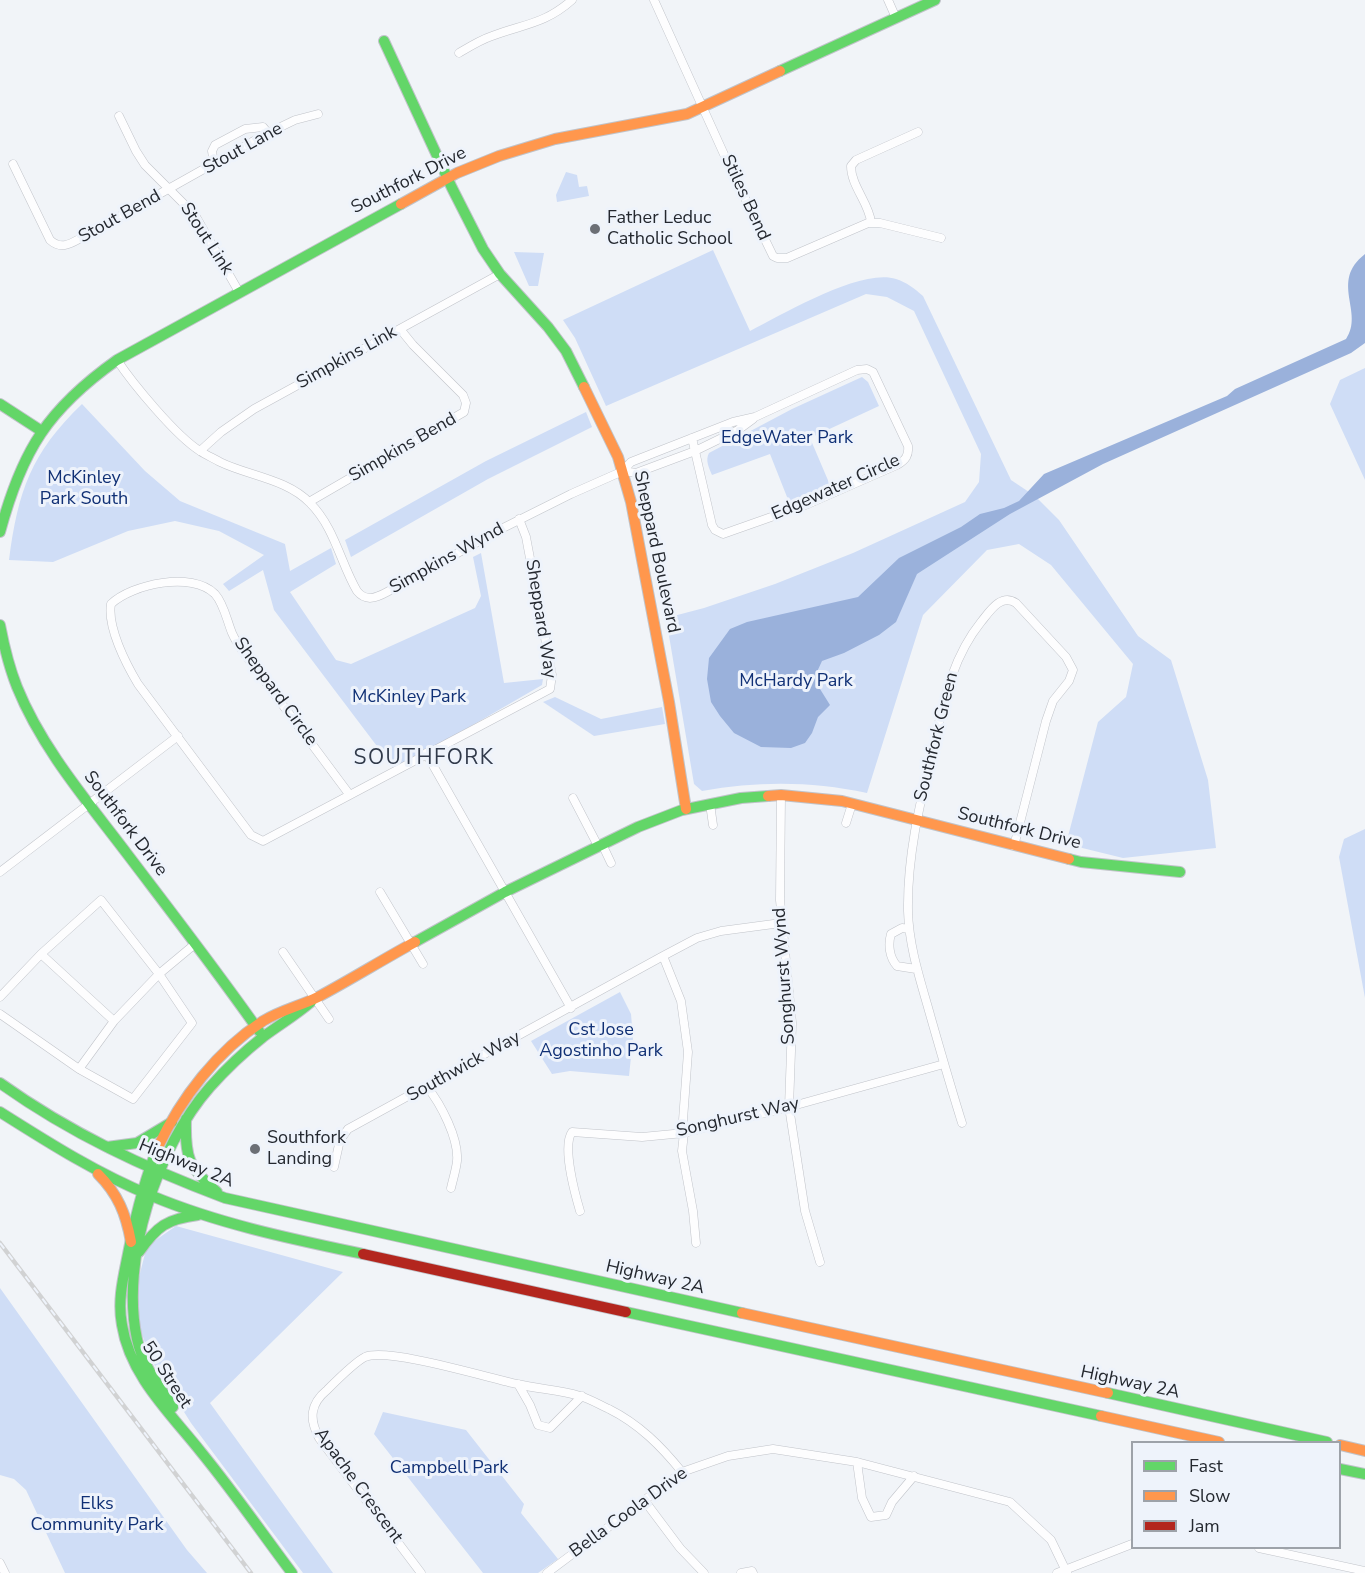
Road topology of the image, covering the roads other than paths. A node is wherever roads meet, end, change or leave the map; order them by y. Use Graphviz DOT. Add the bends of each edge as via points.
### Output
graph roads {
  1 [pos="572,0"];
  2 [pos="654,0"];
  3 [pos="888,0"];
  4 [pos="935,0"];
  5 [pos="896,18"];
  6 [pos="384,41"];
  7 [pos="459,53"];
  8 [pos="704,107"];
  9 [pos="318,114"];
  10 [pos="118,116"];
  11 [pos="918,132"];
  12 [pos="268,133"];
  13 [pos="13,164"];
  14 [pos="214,164"];
  15 [pos="447,177"];
  16 [pos="170,189"];
  17 [pos="871,222"];
  18 [pos="941,238"];
  19 [pos="500,274"];
  20 [pos="239,292"];
  21 [pos="400,329"];
  22 [pos="117,360"];
  23 [pos="0,405"];
  24 [pos="755,417"];
  25 [pos="40,429"];
  26 [pos="692,438"];
  27 [pos="200,451"];
  28 [pos="694,451"];
  29 [pos="623,471"];
  30 [pos="309,502"];
  31 [pos="519,519"];
  32 [pos="0,532"];
  33 [pos="0,626"];
  34 [pos="178,736"];
  35 [pos="426,753"];
  36 [pos="349,794"];
  37 [pos="781,795"];
  38 [pos="573,798"];
  39 [pos="88,803"];
  40 [pos="710,804"];
  41 [pos="852,804"];
  42 [pos="686,809"];
  43 [pos="916,819"];
  44 [pos="846,823"];
  45 [pos="713,825"];
  46 [pos="600,845"];
  47 [pos="1014,846"];
  48 [pos="611,863"];
  49 [pos="0,872"];
  50 [pos="1180,872"];
  51 [pos="380,892"];
  52 [pos="505,892"];
  53 [pos="781,923"];
  54 [pos="909,928"];
  55 [pos="195,944"];
  56 [pos="411,944"];
  57 [pos="283,952"];
  58 [pos="41,954"];
  59 [pos="663,956"];
  60 [pos="423,964"];
  61 [pos="916,969"];
  62 [pos="159,974"];
  63 [pos="0,997"];
  64 [pos="315,998"];
  65 [pos="571,1008"];
  66 [pos="0,1014"];
  67 [pos="329,1019"];
  68 [pos="114,1021"];
  69 [pos="256,1027"];
  70 [pos="263,1037"];
  71 [pos="944,1064"];
  72 [pos="79,1069"];
  73 [pos="0,1083"];
  74 [pos="427,1087"];
  75 [pos="789,1107"];
  76 [pos="0,1112"];
  77 [pos="186,1119"];
  78 [pos="172,1122"];
  79 [pos="962,1123"];
  80 [pos="684,1133"];
  81 [pos="105,1147"];
  82 [pos="86,1164"];
  83 [pos="334,1167"];
  84 [pos="154,1171"];
  85 [pos="451,1188"];
  86 [pos="147,1194"];
  87 [pos="225,1198"];
  88 [pos="580,1211"];
  89 [pos="202,1214"];
  90 [pos="131,1242"];
  91 [pos="696,1243"];
  92 [pos="139,1252"];
  93 [pos="820,1262"];
  94 [pos="518,1384"];
  95 [pos="582,1396"];
  96 [pos="1210,1441"];
  97 [pos="1318,1441"];
  98 [pos="1341,1445"];
  99 [pos="1365,1451"];
  100 [pos="201,1452"];
  101 [pos="857,1462"];
  102 [pos="1341,1469"];
  103 [pos="682,1472"];
  104 [pos="1365,1474"];
  105 [pos="914,1476"];
  106 [pos="644,1500"];
  107 [pos="1131,1544"];
  108 [pos="1264,1549"];
  109 [pos="0,1563"];
  110 [pos="1365,1571"];
  111 [pos="1063,1572"];
  112 [pos="5,1573"];
  113 [pos="292,1573"];
  114 [pos="421,1573"];
  115 [pos="547,1573"];
  116 [pos="704,1573"];
  117 [pos="741,1573"];
  118 [pos="753,1573"];
  1 -- 7 [label="street" via="537,23 491,36"];
  2 -- 8 [label="street"];
  3 -- 5 [label="street"];
  4 -- 5 [label="street, Southfork Drive"];
  5 -- 8 [label="street, Southfork Drive"];
  6 -- 15 [label="street, Sheppard Boulevard"];
  8 -- 15 [label="street, Southfork Drive" via="659,121 546,141"];
  8 -- 17 [label="street, Stiles Bend" via="773,256 787,258"];
  9 -- 12 [label="street, Stout Lane"];
  10 -- 16 [label="street, Stout Link" via="140,158"];
  11 -- 17 [label="street" via="853,163 852,173"];
  12 -- 14 [label="street, Stout Lane"];
  12 -- 14 [label="street" via="251,127 215,145"];
  13 -- 16 [label="street, Stout Bend" via="46,235 59,246 70,244"];
  14 -- 16 [label="street, Stout Lane"];
  15 -- 19 [label="street, Sheppard Boulevard"];
  15 -- 20 [label="street, Southfork Drive"];
  16 -- 20 [label="street, Stout Link" via="195,215"];
  17 -- 18 [label="street"];
  19 -- 21 [label="street, Simpkins Link"];
  19 -- 29 [label="street, Sheppard Boulevard" via="566,351"];
  20 -- 22 [label="street, Southfork Drive"];
  21 -- 27 [label="street, Simpkins Link" via="254,409"];
  21 -- 30 [label="street, Simpkins Bend" via="463,394 464,412"];
  22 -- 25 [label="street, Southfork Drive" via="74,391"];
  22 -- 27 [label="street, Simpkins Wynd" via="184,438"];
  23 -- 25 [label="street"];
  24 -- 26 [label="street"];
  24 -- 28 [label="street" via="738,430"];
  24 -- 28 [label="street, Edgewater Circle" via="856,370 867,369 873,372 908,446 907,456 897,465 808,504 723,534 712,525"];
  25 -- 32 [label="street, Southfork Drive" via="17,475"];
  26 -- 28 [label="street, Edgewater Circle"];
  26 -- 29 [label="street" via="631,462"];
  27 -- 30 [label="street, Simpkins Wynd" via="274,481"];
  28 -- 29 [label="street" via="636,473"];
  29 -- 31 [label="street, Simpkins Wynd"];
  29 -- 42 [label="street, Sheppard Boulevard"];
  30 -- 31 [label="street, Simpkins Wynd" via="332,534 357,591 371,598"];
  31 -- 35 [label="street, Sheppard Way" via="552,685 543,694"];
  33 -- 39 [label="street, Southfork Drive" via="26,711 50,752"];
  34 -- 36 [label="street, Sheppard Circle" via="257,839 269,839"];
  34 -- 36 [label="street, Sheppard Circle" via="132,673 110,618 115,600 157,583 199,586 214,593 244,653"];
  34 -- 39 [label="street"];
  35 -- 36 [label="street, Sheppard Circle"];
  35 -- 52 [label="street"];
  37 -- 40 [label="street, Southfork Drive"];
  37 -- 41 [label="street, Southfork Drive"];
  37 -- 53 [label="street, Songhurst Wynd"];
  38 -- 46 [label="street"];
  39 -- 49 [label="street"];
  39 -- 55 [label="street, Southfork Drive"];
  40 -- 42 [label="street, Southfork Drive"];
  40 -- 45 [label="street"];
  41 -- 43 [label="street, Southfork Drive"];
  41 -- 44 [label="street"];
  42 -- 46 [label="street, Southfork Drive"];
  43 -- 47 [label="street, Southfork Drive"];
  43 -- 47 [label="street, Southfork Green" via="957,661 972,633 992,609 999,602 1011,600 1066,657 1073,670 1053,701 1046,721"];
  43 -- 54 [label="street"];
  46 -- 48 [label="street"];
  46 -- 52 [label="street, Southfork Drive"];
  47 -- 50 [label="street, Southfork Drive" via="1081,862"];
  51 -- 56 [label="street"];
  52 -- 56 [label="street, Southfork Drive"];
  52 -- 65 [label="street"];
  53 -- 59 [label="street, Southwick Way" via="721,931 697,938"];
  53 -- 75 [label="street, Songhurst Wynd" via="792,1023"];
  54 -- 61 [label="street"];
  54 -- 61 [label="street" via="891,934 890,952 897,966"];
  55 -- 62 [label="street"];
  55 -- 69 [label="street, Southfork Drive"];
  56 -- 60 [label="street"];
  56 -- 64 [label="street, Southfork Drive"];
  57 -- 64 [label="street"];
  58 -- 62 [label="street" via="101,900"];
  58 -- 63 [label="street"];
  58 -- 68 [label="street"];
  59 -- 65 [label="street, Southwick Way"];
  59 -- 80 [label="street" via="681,1001 688,1052"];
  61 -- 71 [label="street"];
  62 -- 68 [label="street"];
  62 -- 72 [label="street" via="192,1023 133,1099"];
  64 -- 67 [label="street"];
  64 -- 69 [label="street, Southfork Drive" via="285,1009"];
  64 -- 70 [label="street, Southfork Drive"];
  65 -- 74 [label="street, Southwick Way"];
  66 -- 72 [label="street"];
  68 -- 72 [label="street"];
  69 -- 70 [label="street, Southfork Drive"];
  69 -- 78 [label="street, Southfork Drive" via="225,1052 193,1089"];
  70 -- 77 [label="street, Southfork Drive" via="226,1070"];
  71 -- 75 [label="street, Songhurst Way"];
  71 -- 79 [label="street"];
  73 -- 81 [label="street, Highway 2A"];
  74 -- 83 [label="street, Southwick Way" via="348,1129 340,1140"];
  74 -- 85 [label="street" via="455,1141 457,1160"];
  75 -- 80 [label="street, Songhurst Way"];
  75 -- 93 [label="street, Songhurst Wynd" via="805,1211"];
  76 -- 82 [label="street"];
  77 -- 84 [label="street, Southfork Drive"];
  77 -- 87 [label="street" via="185,1147 190,1167"];
  78 -- 81 [label="street" via="137,1143"];
  78 -- 84 [label="street, Southfork Drive" via="158,1146"];
  80 -- 88 [label="street, Songhurst Way" via="642,1137 572,1132 568,1137 570,1168"];
  80 -- 91 [label="street" via="682,1151"];
  81 -- 84 [label="street, Highway 2A"];
  82 -- 86 [label="street"];
  82 -- 90 [label="street" via="119,1198"];
  84 -- 86 [label="street, 50 Street"];
  84 -- 87 [label="street, Highway 2A"];
  86 -- 89 [label="street"];
  86 -- 90 [label="street, 50 Street"];
  86 -- 92 [label="street, 50 Street"];
  87 -- 97 [label="street, Highway 2A"];
  89 -- 92 [label="street" via="161,1224"];
  89 -- 96 [label="street" via="279,1236"];
  90 -- 100 [label="street, 50 Street" via="119,1304 127,1347 149,1386"];
  92 -- 100 [label="street, 50 Street" via="132,1289 137,1340 152,1373"];
  94 -- 95 [label="street, Apache Crescent"];
  94 -- 95 [label="street" via="538,1425 550,1428"];
  94 -- 114 [label="street, Apache Crescent" via="388,1355 366,1357 321,1394 313,1408 312,1425 319,1438"];
  95 -- 103 [label="street, Apache Crescent" via="641,1429"];
  98 -- 99 [label="street"];
  100 -- 113 [label="street, 50 Street"];
  101 -- 103 [label="street, Bella Coola Drive" via="773,1449 728,1456"];
  101 -- 105 [label="street, Bella Coola Drive"];
  101 -- 105 [label="street" via="862,1498 871,1517 886,1515"];
  102 -- 104 [label="street"];
  103 -- 106 [label="street, Bella Coola Drive"];
  105 -- 111 [label="street, Bella Coola Drive" via="1010,1502 1051,1540"];
  106 -- 115 [label="street, Bella Coola Drive"];
  106 -- 116 [label="street"];
  107 -- 111 [label="street"];
  108 -- 110 [label="street"];
  109 -- 112 [label="street"];
  117 -- 118 [label="street"];
}
